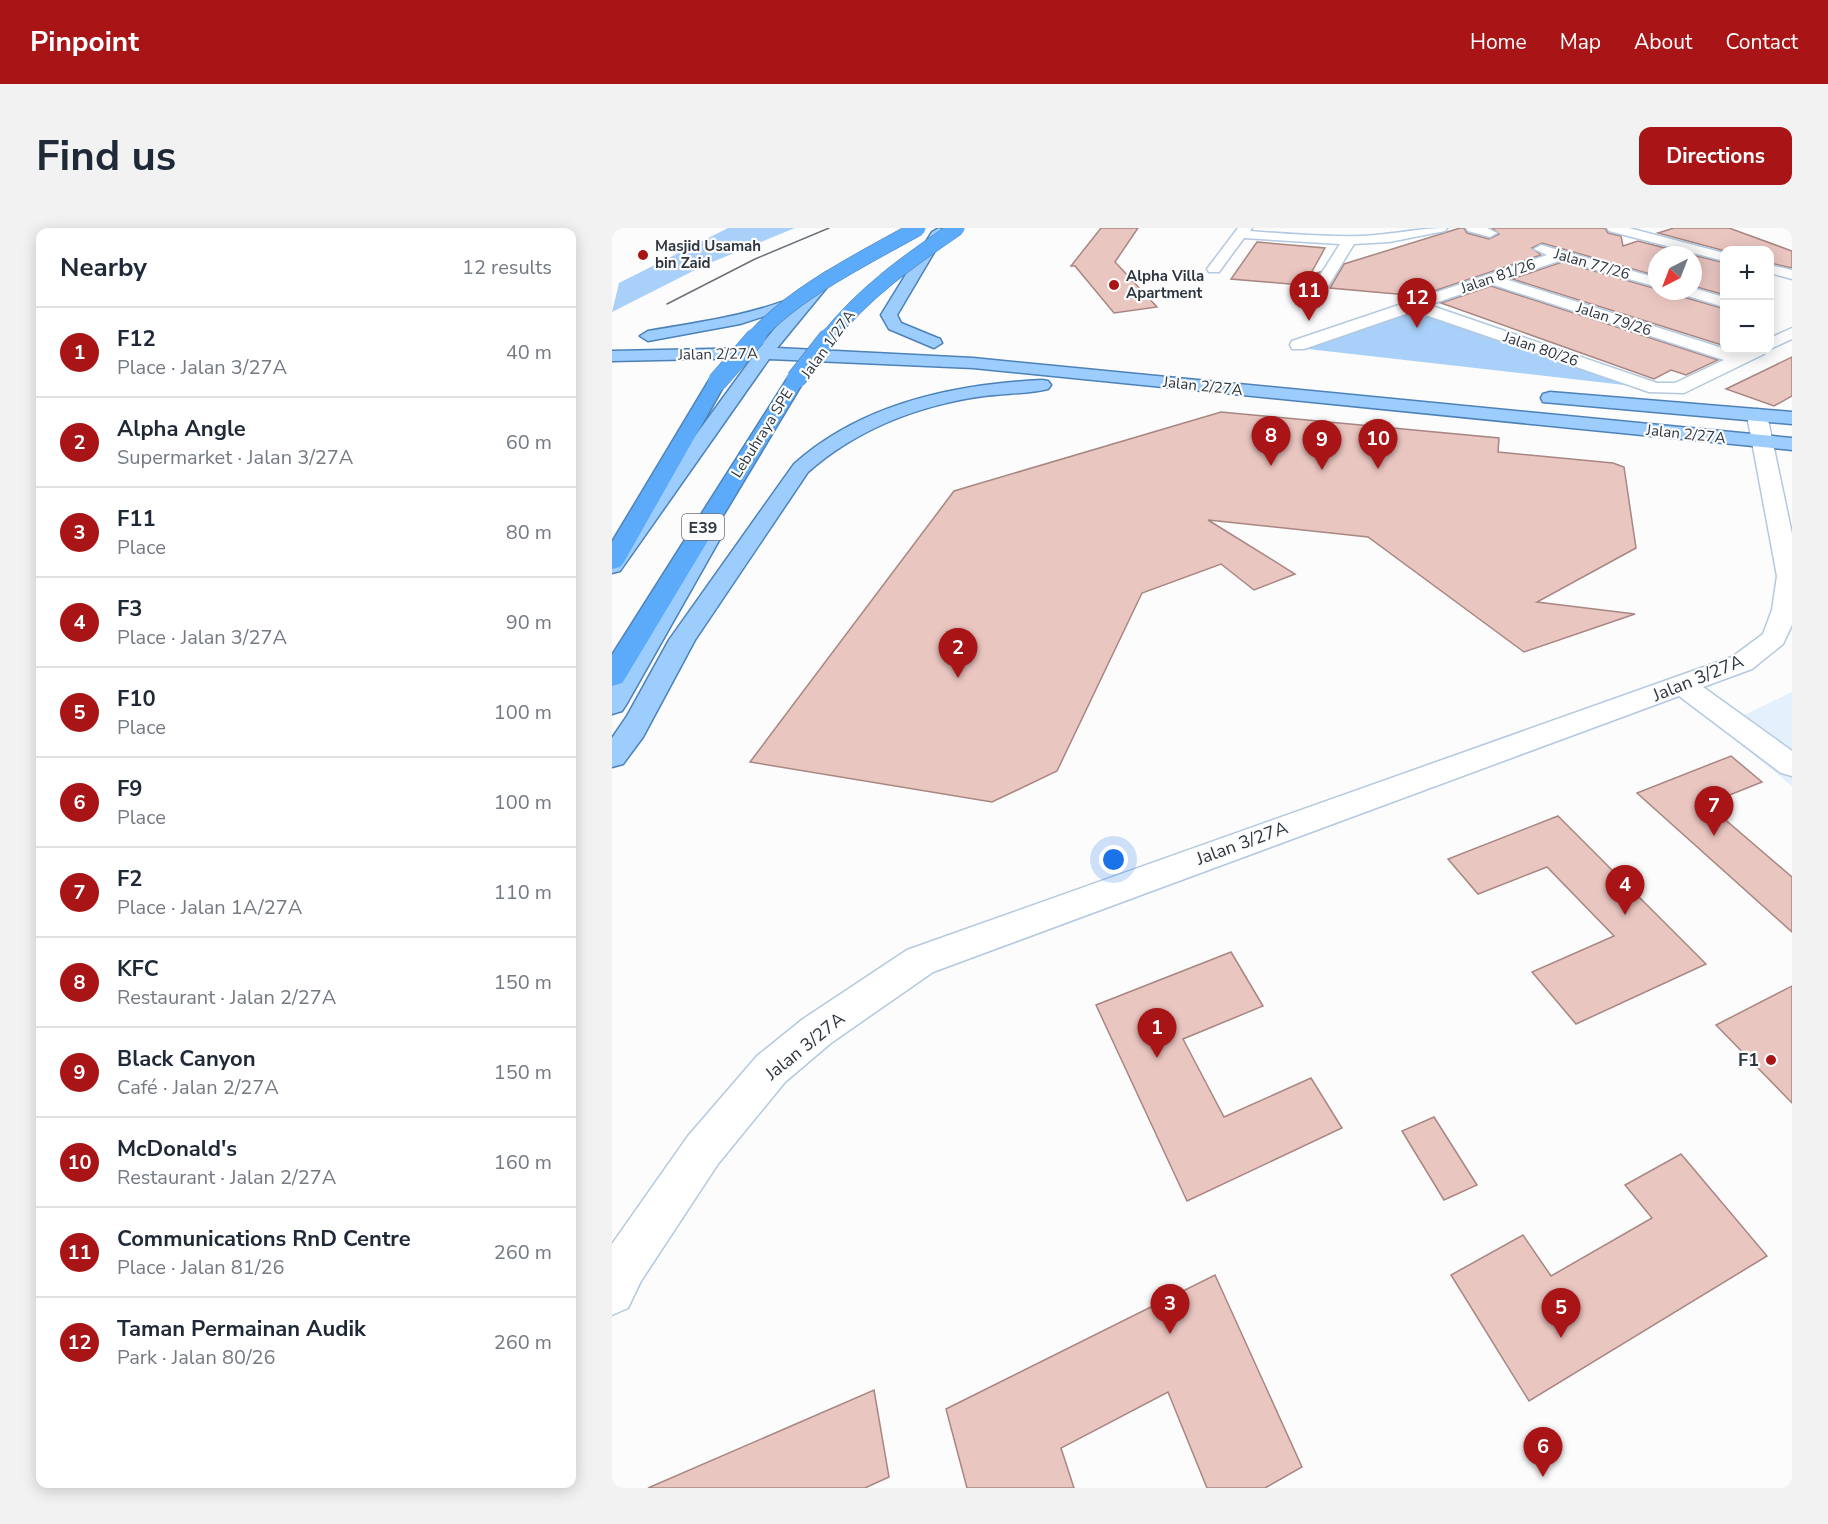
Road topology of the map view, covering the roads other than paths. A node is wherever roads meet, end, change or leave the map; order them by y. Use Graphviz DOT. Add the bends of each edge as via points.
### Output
graph roads {
  1 [pos="904,228"];
  2 [pos="918,228"];
  3 [pos="957,228"];
  4 [pos="1440,228"];
  5 [pos="1473,228"];
  6 [pos="1614,228"];
  7 [pos="1650,228"];
  8 [pos="943,230"];
  9 [pos="1242,231"];
  10 [pos="1490,233"];
  11 [pos="1634,233"];
  12 [pos="1348,242"];
  13 [pos="1527,245"];
  14 [pos="1561,255"];
  15 [pos="1720,256"];
  16 [pos="1214,269"];
  17 [pos="1774,270"];
  18 [pos="1792,275"];
  19 [pos="1490,279"];
  20 [pos="1648,280"];
  21 [pos="1322,285"];
  22 [pos="1702,296"];
  23 [pos="808,297"];
  24 [pos="1720,301"];
  25 [pos="1413,305"];
  26 [pos="1792,333"];
  27 [pos="778,336"];
  28 [pos="858,339"];
  29 [pos="891,341"];
  30 [pos="814,342"];
  31 [pos="1774,342"];
  32 [pos="934,343"];
  33 [pos="1298,345"];
  34 [pos="1011,350"];
  35 [pos="765,354"];
  36 [pos="1750,354"];
  37 [pos="612,356"];
  38 [pos="1738,360"];
  39 [pos="750,373"];
  40 [pos="804,375"];
  41 [pos="1185,384"];
  42 [pos="1530,396"];
  43 [pos="1758,418"];
  44 [pos="1792,418"];
  45 [pos="1764,442"];
  46 [pos="1792,444"];
  47 [pos="612,564"];
  48 [pos="612,677"];
  49 [pos="1684,686"];
  50 [pos="612,705"];
  51 [pos="612,757"];
  52 [pos="1792,765"];
  53 [pos="612,1292"];
  1 -- 23 [label="main road" via="837,267"];
  2 -- 47 [label="highway, bridge" via="842,270 770,321 717,382"];
  3 -- 48 [label="highway, Lebuhraya SPE / E39, bridge" via="892,273 840,324 796,379"];
  4 -- 12 [label="street" via="1409,236"];
  5 -- 10 [label="street"];
  6 -- 11 [label="street"];
  7 -- 11 [label="street"];
  8 -- 30 [label="main road, Jalan 1/27A" via="880,275"];
  8 -- 32 [label="main road" via="889,315 895,326"];
  9 -- 12 [label="street"];
  9 -- 16 [label="street"];
  11 -- 15 [label="street"];
  12 -- 21 [label="street"];
  13 -- 14 [label="street, Jalan 77/26"];
  14 -- 19 [label="street, Jalan 81/26"];
  14 -- 20 [label="street, Jalan 77/26"];
  17 -- 18 [label="street"];
  19 -- 25 [label="street, Jalan 81/26"];
  19 -- 38 [label="street, Jalan 79/26"];
  22 -- 24 [label="street"];
  23 -- 27 [label="main road"];
  23 -- 27 [label="main road, Jalan 2/27A" via="740,319 642,336"];
  25 -- 33 [label="street, Jalan 81/26"];
  25 -- 38 [label="street, Jalan 80/26" via="1669,391"];
  26 -- 31 [label="street"];
  27 -- 30 [label="main road, Jalan 2/27A"];
  27 -- 35 [label="main road"];
  28 -- 30 [label="main road, Jalan 2/27A"];
  29 -- 32 [label="main road"];
  30 -- 35 [label="main road, Jalan 2/27A"];
  30 -- 40 [label="main road, Jalan 1/27A"];
  30 -- 41 [label="main road, Jalan 2/27A"];
  32 -- 34 [label="main road"];
  35 -- 37 [label="main road, Jalan 2/27A"];
  35 -- 39 [label="main road"];
  36 -- 38 [label="street"];
  39 -- 40 [label="main road" via="778,368"];
  39 -- 47 [label="main road"];
  40 -- 50 [label="main road, Jalan 1/27A"];
  41 -- 45 [label="main road, Jalan 2/27A"];
  41 -- 51 [label="main road" via="1031,385 976,391 906,409 842,436 801,467 682,641 626,742"];
  42 -- 43 [label="main road, Jalan 2/27A" via="1637,405 1667,413"];
  43 -- 44 [label="main road"];
  43 -- 45 [label="street, Jalan 3/27A"];
  45 -- 46 [label="main road, Jalan 2/27A"];
  45 -- 49 [label="street, Jalan 3/27A" via="1789,576 1785,610 1774,638 1742,663"];
  49 -- 52 [label="street"];
  49 -- 53 [label="street, Jalan 3/27A" via="920,961 771,1069 703,1150 625,1265"];
}
